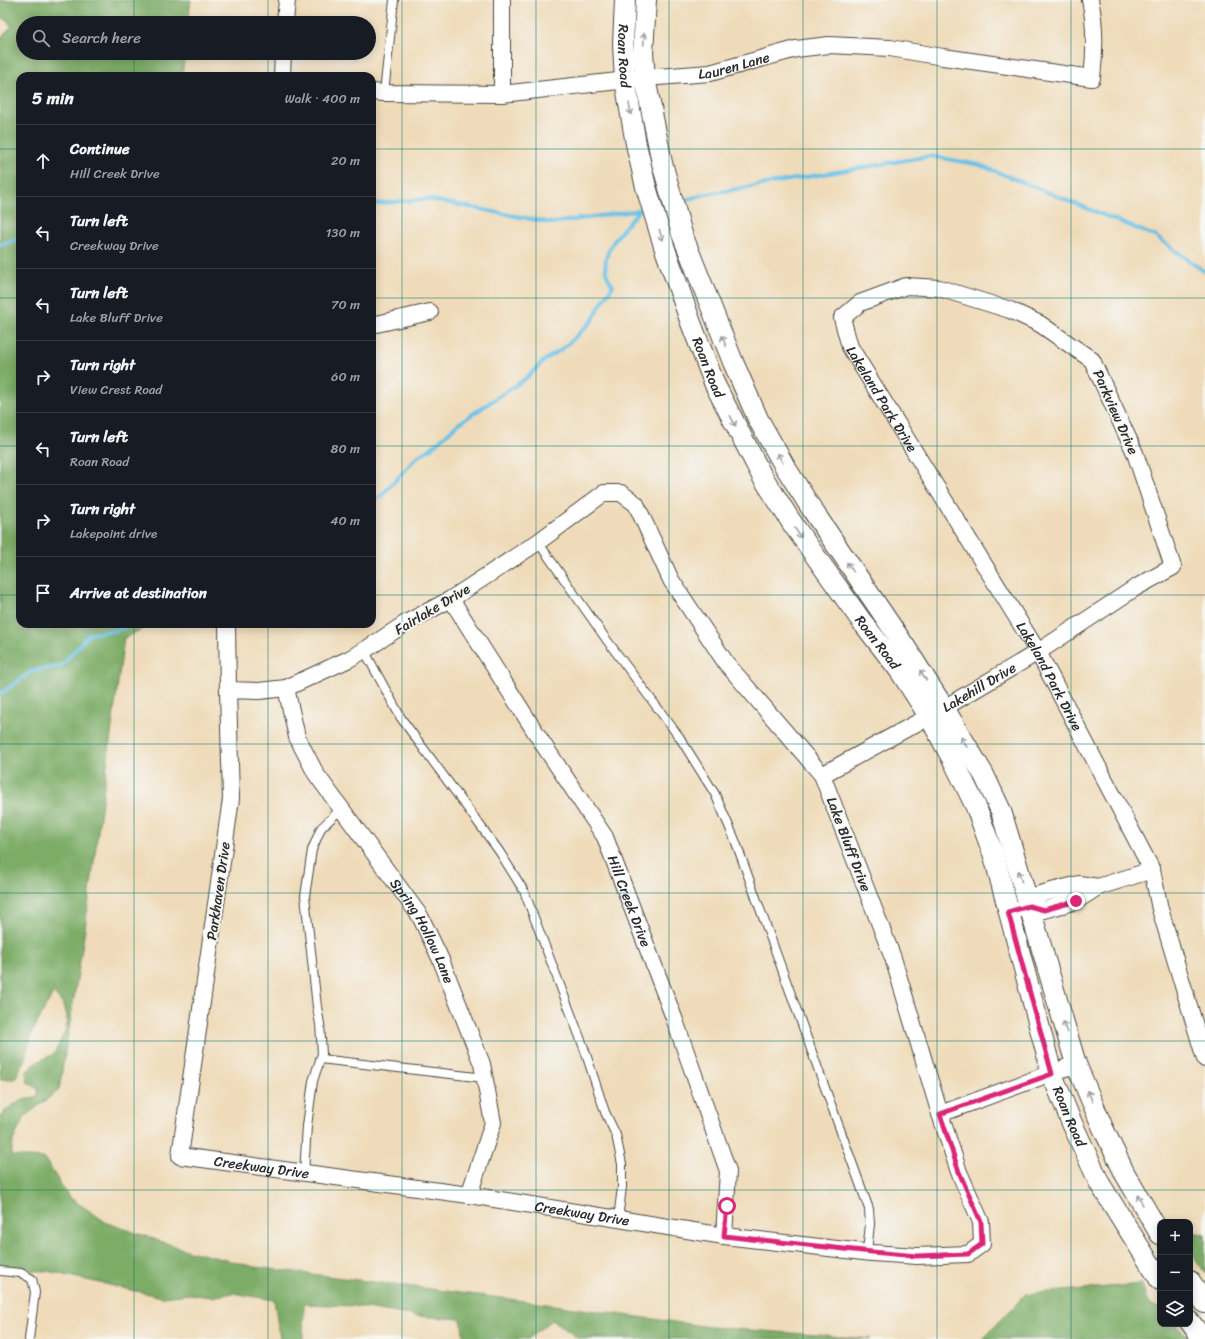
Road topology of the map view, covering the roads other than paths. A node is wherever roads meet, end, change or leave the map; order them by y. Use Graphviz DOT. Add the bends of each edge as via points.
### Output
graph roads {
  1 [pos="287,0"];
  2 [pos="394,0"];
  3 [pos="502,0"];
  4 [pos="625,0"];
  5 [pos="646,0"];
  6 [pos="1090,0"];
  7 [pos="286,16"];
  8 [pos="283,60"];
  9 [pos="282,72"];
  10 [pos="645,78"];
  11 [pos="625,80"];
  12 [pos="378,92"];
  13 [pos="502,94"];
  14 [pos="430,312"];
  15 [pos="842,318"];
  16 [pos="376,324"];
  17 [pos="621,494"];
  18 [pos="538,542"];
  19 [pos="1173,567"];
  20 [pos="451,599"];
  21 [pos="228,628"];
  22 [pos="364,650"];
  23 [pos="1038,652"];
  24 [pos="286,688"];
  25 [pos="228,690"];
  26 [pos="937,712"];
  27 [pos="822,775"];
  28 [pos="341,808"];
  29 [pos="1152,870"];
  30 [pos="1029,906"];
  31 [pos="1008,912"];
  32 [pos="320,1059"];
  33 [pos="1205,1059"];
  34 [pos="1076,1064"];
  35 [pos="1052,1074"];
  36 [pos="484,1078"];
  37 [pos="940,1114"];
  38 [pos="180,1156"];
  39 [pos="304,1173"];
  40 [pos="469,1195"];
  41 [pos="618,1219"];
  42 [pos="1157,1229"];
  43 [pos="724,1236"];
  44 [pos="982,1244"];
  45 [pos="867,1252"];
  46 [pos="0,1271"];
  47 [pos="1157,1275"];
  48 [pos="1193,1285"];
  49 [pos="1205,1303"];
  50 [pos="1193,1326"];
  51 [pos="30,1339"];
  52 [pos="1203,1339"];
  1 -- 7 [label="street"];
  2 -- 12 [label="lane"];
  3 -- 13 [label="street"];
  4 -- 11 [label="street, Roan Road"];
  10 -- 5 [label="street, Roan Road, one-way" via="643,53"];
  6 -- 10 [label="street, Lauren Lane" via="1094,17 1095,45 1092,78 890,48 829,45 796,49 710,73"];
  8 -- 9 [label="street"];
  10 -- 11 [label="street, Lauren Lane"];
  26 -- 10 [label="street, Roan Road, one-way" via="904,645 812,511 758,419 682,234 662,163"];
  11 -- 13 [label="street, Lauren Lane"];
  11 -- 26 [label="street, Roan Road, one-way" via="646,187 690,323 715,385 762,476 794,526 860,619 900,671"];
  12 -- 13 [label="street, Lauren Lane"];
  14 -- 16 [label="street"];
  15 -- 19 [label="street, Parkview Drive" via="860,303 906,286 939,288 1010,310 1040,324 1092,360 1135,453"];
  15 -- 23 [label="street, Lakeland Park Drive" via="850,347"];
  17 -- 18 [label="street, Fairlake Drive" via="604,493"];
  17 -- 27 [label="street, Lake Bluff Drive" via="636,504 671,580 726,663"];
  18 -- 20 [label="street, Fairlake Drive"];
  18 -- 45 [label="lane" via="680,738 715,794 735,840 869,1209"];
  19 -- 23 [label="street, Lakehill Drive" via="1135,588"];
  20 -- 22 [label="street, Fairlake Drive" via="406,623"];
  20 -- 43 [label="street, Hill Creek Drive" via="545,748 605,837 728,1171"];
  21 -- 25 [label="street, Parkhaven Drive"];
  22 -- 24 [label="street, Fairlake Drive"];
  22 -- 41 [label="lane" via="401,718 499,851 524,891 584,1048 605,1112 616,1135 622,1164"];
  23 -- 26 [label="street, Lakehill Drive"];
  23 -- 29 [label="street, Lakeland Park Drive"];
  24 -- 25 [label="street, Fairlake Drive" via="259,691"];
  24 -- 28 [label="street, Spring Hollow Lane" via="297,737 316,774"];
  25 -- 38 [label="street, Parkhaven Drive" via="231,799"];
  26 -- 27 [label="street, Lakehill Drive"];
  30 -- 26 [label="street, Roan Road, one-way" via="1001,811 984,775"];
  26 -- 31 [label="street, Roan Road" via="955,764 976,807 994,856"];
  27 -- 37 [label="street, Lake Bluff Drive" via="893,958"];
  28 -- 32 [label="lane" via="321,828 312,850 306,896 320,1024"];
  28 -- 36 [label="street, Spring Hollow Lane" via="420,916 441,960 482,1064"];
  29 -- 30 [label="street" via="1098,886 1076,901 1044,910"];
  29 -- 33 [label="street, Lakeland Park Drive" via="1160,909"];
  30 -- 31 [label="street"];
  34 -- 30 [label="street, Roan Road, one-way"];
  31 -- 35 [label="street, Roan Road"];
  32 -- 36 [label="lane"];
  32 -- 39 [label="lane" via="313,1081"];
  34 -- 35 [label="street"];
  42 -- 34 [label="street, Roan Road, one-way" via="1125,1174"];
  35 -- 37 [label="street"];
  35 -- 47 [label="street, Roan Road" via="1100,1184"];
  36 -- 40 [label="street, Spring Hollow Lane" via="493,1123"];
  37 -- 44 [label="street, Lake Bluff Drive" via="959,1172 981,1222"];
  38 -- 39 [label="street, Creekway Drive"];
  39 -- 40 [label="street, Creekway Drive"];
  40 -- 41 [label="street, Creekway Drive"];
  41 -- 43 [label="street, Creekway Drive"];
  43 -- 45 [label="street, Creekway Drive"];
  44 -- 45 [label="street, Creekway Drive" via="968,1254 917,1256"];
  46 -- 51 [label="lane" via="21,1274 32,1279 35,1292"];
  48 -- 49 [label="street"];
  50 -- 52 [label="street"];
}
